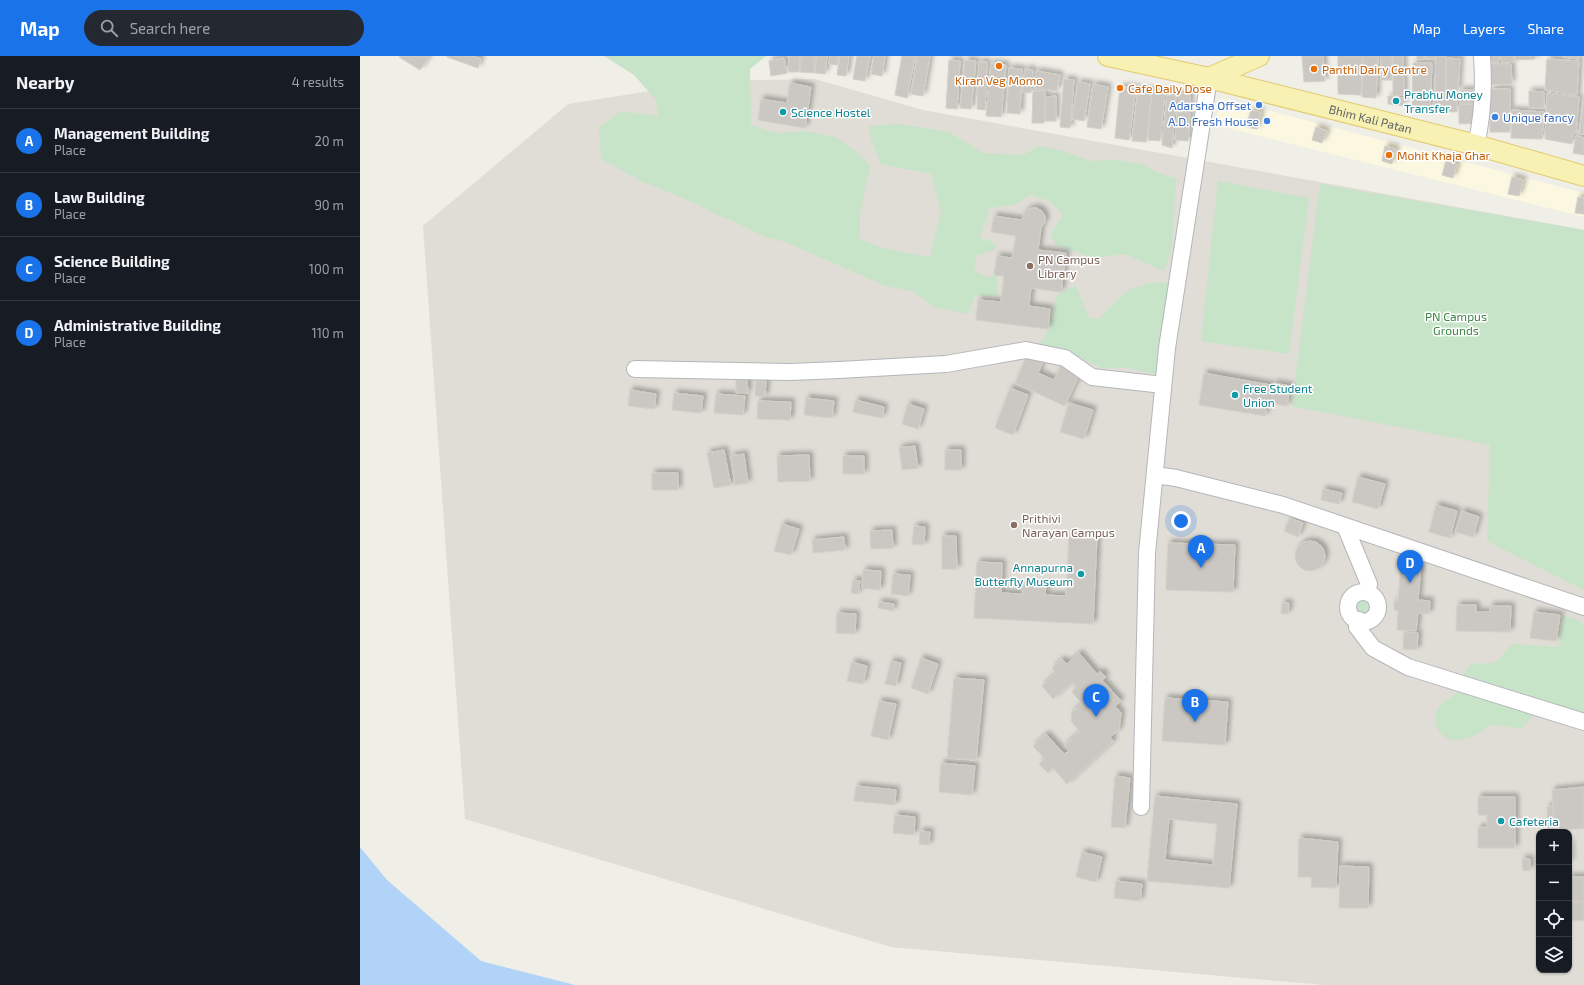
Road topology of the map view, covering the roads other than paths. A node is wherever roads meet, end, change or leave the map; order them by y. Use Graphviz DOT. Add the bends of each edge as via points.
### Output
graph roads {
  1 [pos="1108,56"];
  2 [pos="1259,56"];
  3 [pos="1482,56"];
  4 [pos="1209,78"];
  5 [pos="1477,142"];
  6 [pos="1584,166"];
  7 [pos="1584,176"];
  8 [pos="635,369"];
  9 [pos="1163,385"];
  10 [pos="1155,474"];
  11 [pos="1345,526"];
  12 [pos="1584,607"];
  13 [pos="1584,722"];
  14 [pos="1142,807"];
  1 -- 4 [label="main road, Bhim Kali Patan"];
  2 -- 4 [label="main road"];
  3 -- 5 [label="street" via="1482,112"];
  4 -- 5 [label="main road, Bhim Kali Patan"];
  4 -- 9 [label="street"];
  5 -- 6 [label="street"];
  5 -- 7 [label="main road, Bhim Kali Patan"];
  8 -- 9 [label="street" via="790,372 839,370 946,364 1026,350 1066,358 1092,377"];
  9 -- 10 [label="street"];
  10 -- 11 [label="street" via="1283,505"];
  10 -- 14 [label="street" via="1147,553"];
  11 -- 12 [label="street"];
  11 -- 13 [label="street" via="1369,584 1367,592 1360,592 1349,601 1349,611 1351,616 1359,620 1357,627 1373,648 1408,667"];
}
